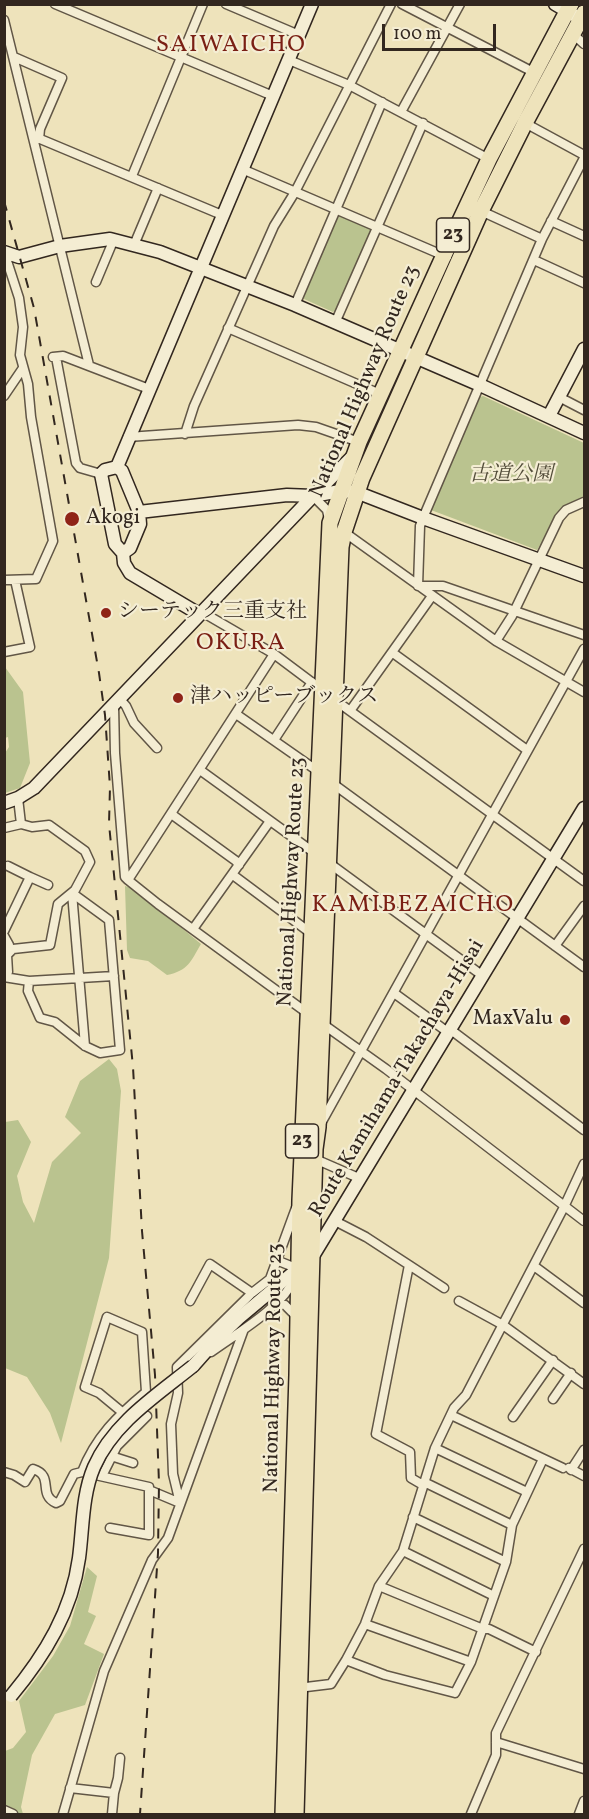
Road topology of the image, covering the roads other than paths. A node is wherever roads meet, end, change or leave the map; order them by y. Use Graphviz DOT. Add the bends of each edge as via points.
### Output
graph roads {
  1 [pos="55,4"];
  2 [pos="203,4"];
  3 [pos="226,4"];
  4 [pos="255,4"];
  5 [pos="312,4"];
  6 [pos="391,4"];
  7 [pos="402,4"];
  8 [pos="460,4"];
  9 [pos="564,7"];
  10 [pos="251,14"];
  11 [pos="583,17"];
  12 [pos="4,20"];
  13 [pos="447,28"];
  14 [pos="299,35"];
  15 [pos="579,39"];
  16 [pos="14,57"];
  17 [pos="182,57"];
  18 [pos="289,60"];
  19 [pos="535,73"];
  20 [pos="349,85"];
  21 [pos="273,96"];
  22 [pos="382,102"];
  23 [pos="401,112"];
  24 [pos="423,123"];
  25 [pos="525,123"];
  26 [pos="36,138"];
  27 [pos="489,159"];
  28 [pos="583,162"];
  29 [pos="242,169"];
  30 [pos="132,176"];
  31 [pos="158,188"];
  32 [pos="295,192"];
  33 [pos="336,209"];
  34 [pos="481,211"];
  35 [pos="222,215"];
  36 [pos="551,221"];
  37 [pos="377,227"];
  38 [pos="585,236"];
  39 [pos="114,239"];
  40 [pos="542,239"];
  41 [pos="134,245"];
  42 [pos="60,246"];
  43 [pos="6,255"];
  44 [pos="444,255"];
  45 [pos="534,260"];
  46 [pos="458,262"];
  47 [pos="200,270"];
  48 [pos="96,282"];
  49 [pos="585,283"];
  50 [pos="247,285"];
  51 [pos="295,305"];
  52 [pos="335,323"];
  53 [pos="228,328"];
  54 [pos="585,349"];
  55 [pos="400,350"];
  56 [pos="415,357"];
  57 [pos="89,365"];
  58 [pos="23,368"];
  59 [pos="8,383"];
  60 [pos="480,385"];
  61 [pos="148,389"];
  62 [pos="380,394"];
  63 [pos="4,396"];
  64 [pos="559,397"];
  65 [pos="585,410"];
  66 [pos="549,416"];
  67 [pos="585,433"];
  68 [pos="185,434"];
  69 [pos="128,437"];
  70 [pos="359,442"];
  71 [pos="353,456"];
  72 [pos="117,467"];
  73 [pos="101,474"];
  74 [pos="340,491"];
  75 [pos="356,492"];
  76 [pos="313,496"];
  77 [pos="585,502"];
  78 [pos="139,512"];
  79 [pos="423,518"];
  80 [pos="330,523"];
  81 [pos="344,532"];
  82 [pos="123,553"];
  83 [pos="540,559"];
  84 [pos="585,576"];
  85 [pos="4,580"];
  86 [pos="15,580"];
  87 [pos="418,586"];
  88 [pos="432,596"];
  89 [pos="513,610"];
  90 [pos="200,613"];
  91 [pos="585,635"];
  92 [pos="496,641"];
  93 [pos="585,649"];
  94 [pos="4,652"];
  95 [pos="393,653"];
  96 [pos="274,654"];
  97 [pos="566,680"];
  98 [pos="323,691"];
  99 [pos="585,692"];
  100 [pos="117,702"];
  101 [pos="350,711"];
  102 [pos="236,714"];
  103 [pos="274,740"];
  104 [pos="157,748"];
  105 [pos="527,750"];
  106 [pos="200,770"];
  107 [pos="319,773"];
  108 [pos="332,783"];
  109 [pos="18,798"];
  110 [pos="4,803"];
  111 [pos="585,808"];
  112 [pos="172,813"];
  113 [pos="492,814"];
  114 [pos="270,821"];
  115 [pos="21,824"];
  116 [pos="4,828"];
  117 [pos="322,858"];
  118 [pos="554,859"];
  119 [pos="8,866"];
  120 [pos="239,866"];
  121 [pos="232,875"];
  122 [pos="459,875"];
  123 [pos="30,877"];
  124 [pos="128,879"];
  125 [pos="585,881"];
  126 [pos="48,885"];
  127 [pos="72,893"];
  128 [pos="585,906"];
  129 [pos="7,915"];
  130 [pos="518,918"];
  131 [pos="193,929"];
  132 [pos="4,931"];
  133 [pos="312,934"];
  134 [pos="426,934"];
  135 [pos="4,936"];
  136 [pos="555,946"];
  137 [pos="7,955"];
  138 [pos="585,967"];
  139 [pos="114,976"];
  140 [pos="483,976"];
  141 [pos="5,977"];
  142 [pos="79,978"];
  143 [pos="29,981"];
  144 [pos="394,993"];
  145 [pos="308,1014"];
  146 [pos="322,1023"];
  147 [pos="450,1031"];
  148 [pos="85,1046"];
  149 [pos="362,1052"];
  150 [pos="414,1090"];
  151 [pos="318,1127"];
  152 [pos="585,1130"];
  153 [pos="315,1159"];
  154 [pos="585,1164"];
  155 [pos="361,1179"];
  156 [pos="300,1200"];
  157 [pos="564,1207"];
  158 [pos="335,1221"];
  159 [pos="585,1221"];
  160 [pos="313,1256"];
  161 [pos="276,1260"];
  162 [pos="409,1265"];
  163 [pos="534,1266"];
  164 [pos="306,1273"];
  165 [pos="444,1288"];
  166 [pos="252,1293"];
  167 [pos="190,1301"];
  168 [pos="459,1301"];
  169 [pos="585,1303"];
  170 [pos="274,1304"];
  171 [pos="298,1318"];
  172 [pos="503,1325"];
  173 [pos="244,1329"];
  174 [pos="552,1360"];
  175 [pos="197,1362"];
  176 [pos="571,1373"];
  177 [pos="585,1384"];
  178 [pos="553,1399"];
  179 [pos="122,1412"];
  180 [pos="451,1414"];
  181 [pos="147,1416"];
  182 [pos="513,1417"];
  183 [pos="435,1448"];
  184 [pos="585,1450"];
  185 [pos="111,1456"];
  186 [pos="543,1459"];
  187 [pos="134,1462"];
  188 [pos="566,1468"];
  189 [pos="4,1472"];
  190 [pos="82,1472"];
  191 [pos="102,1476"];
  192 [pos="585,1476"];
  193 [pos="424,1484"];
  194 [pos="149,1490"];
  195 [pos="527,1492"];
  196 [pos="180,1503"];
  197 [pos="413,1517"];
  198 [pos="512,1525"];
  199 [pos="110,1528"];
  200 [pos="585,1549"];
  201 [pos="403,1551"];
  202 [pos="506,1562"];
  203 [pos="379,1586"];
  204 [pos="494,1596"];
  205 [pos="364,1624"];
  206 [pos="483,1629"];
  207 [pos="536,1652"];
  208 [pos="346,1660"];
  209 [pos="471,1662"];
  210 [pos="293,1688"];
  211 [pos="8,1699"];
  212 [pos="496,1742"];
  213 [pos="120,1758"];
  214 [pos="585,1769"];
  215 [pos="70,1788"];
  216 [pos="114,1793"];
  217 [pos="585,1801"];
  218 [pos="4,1810"];
  219 [pos="13,1815"];
  220 [pos="63,1815"];
  221 [pos="112,1815"];
  222 [pos="283,1815"];
  223 [pos="296,1815"];
  224 [pos="471,1815"];
  225 [pos="579,1815"];
  1 -- 17 [label="street"];
  2 -- 17 [label="street"];
  3 -- 10 [label="street"];
  4 -- 10 [label="street"];
  5 -- 14 [label="main road"];
  6 -- 20 [label="street"];
  7 -- 13 [label="street"];
  8 -- 13 [label="street"];
  9 -- 11 [label="main road"];
  9 -- 19 [label="highway, National Highway Route 23 / 23"];
  10 -- 14 [label="street"];
  11 -- 15 [label="highway, National Highway Route 23 / 23"];
  12 -- 16 [label="street"];
  13 -- 19 [label="street"];
  13 -- 23 [label="street"];
  14 -- 18 [label="main road"];
  15 -- 25 [label="highway, National Highway Route 23 / 23"];
  16 -- 26 [label="street"];
  16 -- 26 [label="street" via="62,78"];
  17 -- 21 [label="street"];
  17 -- 30 [label="street"];
  18 -- 20 [label="street"];
  18 -- 21 [label="main road"];
  19 -- 27 [label="highway, National Highway Route 23 / 23"];
  20 -- 22 [label="street"];
  20 -- 32 [label="street"];
  21 -- 29 [label="main road"];
  22 -- 23 [label="street"];
  22 -- 33 [label="street"];
  23 -- 24 [label="street"];
  24 -- 27 [label="street"];
  24 -- 37 [label="street"];
  25 -- 28 [label="street"];
  25 -- 34 [label="highway, National Highway Route 23 / 23"];
  26 -- 30 [label="street"];
  26 -- 42 [label="street"];
  27 -- 44 [label="highway, National Highway Route 23 / 23"];
  28 -- 36 [label="street"];
  29 -- 32 [label="street"];
  29 -- 35 [label="main road"];
  30 -- 31 [label="street"];
  31 -- 35 [label="street"];
  31 -- 41 [label="street"];
  32 -- 33 [label="street"];
  32 -- 50 [label="street" via="274,226"];
  33 -- 37 [label="street"];
  33 -- 51 [label="street"];
  34 -- 40 [label="street"];
  34 -- 46 [label="highway, National Highway Route 23 / 23"];
  35 -- 47 [label="main road"];
  36 -- 38 [label="street"];
  36 -- 40 [label="street"];
  37 -- 44 [label="street"];
  37 -- 52 [label="street"];
  39 -- 41 [label="main road"];
  39 -- 42 [label="main road"];
  39 -- 48 [label="street"];
  40 -- 45 [label="street"];
  41 -- 47 [label="main road"];
  42 -- 43 [label="main road" via="20,257"];
  42 -- 57 [label="street"];
  43 -- 58 [label="street" via="19,298"];
  44 -- 46 [label="street"];
  44 -- 55 [label="highway, National Highway Route 23 / 23"];
  45 -- 49 [label="street"];
  45 -- 60 [label="street"];
  46 -- 56 [label="highway, National Highway Route 23 / 23"];
  47 -- 50 [label="main road"];
  47 -- 61 [label="main road"];
  50 -- 51 [label="main road"];
  50 -- 53 [label="street"];
  51 -- 52 [label="main road"];
  52 -- 55 [label="main road"];
  53 -- 62 [label="street"];
  53 -- 68 [label="street"];
  54 -- 64 [label="main road"];
  55 -- 56 [label="main road"];
  55 -- 62 [label="highway, National Highway Route 23 / 23"];
  56 -- 60 [label="main road"];
  56 -- 75 [label="highway, National Highway Route 23 / 23"];
  57 -- 61 [label="street"];
  57 -- 73 [label="street" via="54,357 76,463"];
  58 -- 59 [label="street"];
  58 -- 86 [label="street" via="53,542 36,579"];
  59 -- 63 [label="street"];
  60 -- 66 [label="main road"];
  60 -- 79 [label="street"];
  61 -- 69 [label="main road"];
  62 -- 70 [label="highway, National Highway Route 23 / 23"];
  64 -- 65 [label="street"];
  64 -- 66 [label="main road"];
  66 -- 67 [label="main road"];
  68 -- 69 [label="street"];
  68 -- 70 [label="street" via="298,425"];
  69 -- 72 [label="main road"];
  70 -- 71 [label="highway, National Highway Route 23 / 23"];
  71 -- 74 [label="highway, National Highway Route 23 / 23"];
  71 -- 76 [label="main road"];
  72 -- 73 [label="main road"];
  72 -- 78 [label="main road"];
  73 -- 82 [label="main road" via="115,544"];
  74 -- 75 [label="main road"];
  74 -- 76 [label="main road"];
  74 -- 80 [label="highway, National Highway Route 23 / 23"];
  75 -- 79 [label="main road"];
  75 -- 81 [label="highway, National Highway Route 23 / 23"];
  76 -- 78 [label="main road" via="287,495"];
  76 -- 80 [label="street" via="327,510"];
  76 -- 90 [label="main road"];
  77 -- 83 [label="street" via="566,510"];
  78 -- 82 [label="main road" via="140,524 130,548"];
  79 -- 83 [label="main road"];
  79 -- 87 [label="street"];
  80 -- 98 [label="highway, National Highway Route 23 / 23"];
  81 -- 87 [label="street"];
  81 -- 98 [label="highway, National Highway Route 23 / 23"];
  82 -- 90 [label="main road" via="130,573"];
  83 -- 84 [label="main road"];
  83 -- 89 [label="street"];
  85 -- 86 [label="street"];
  86 -- 94 [label="street" via="30,647"];
  87 -- 88 [label="street"];
  87 -- 89 [label="street" via="443,585"];
  88 -- 92 [label="street"];
  88 -- 95 [label="street"];
  89 -- 91 [label="street"];
  89 -- 92 [label="street"];
  90 -- 96 [label="street"];
  90 -- 100 [label="main road"];
  92 -- 97 [label="street"];
  93 -- 97 [label="street"];
  95 -- 101 [label="street"];
  95 -- 105 [label="street"];
  96 -- 98 [label="street"];
  96 -- 102 [label="street"];
  97 -- 99 [label="street"];
  97 -- 105 [label="street"];
  98 -- 101 [label="street"];
  98 -- 103 [label="street"];
  98 -- 107 [label="highway, National Highway Route 23 / 23"];
  98 -- 108 [label="highway, National Highway Route 23 / 23"];
  100 -- 104 [label="street" via="126,705 134,723"];
  100 -- 109 [label="main road" via="34,788"];
  100 -- 124 [label="street" via="120,825"];
  101 -- 113 [label="street"];
  102 -- 103 [label="street"];
  102 -- 106 [label="street"];
  103 -- 107 [label="street"];
  105 -- 113 [label="street"];
  106 -- 112 [label="street"];
  106 -- 114 [label="street"];
  107 -- 117 [label="highway, National Highway Route 23 / 23"];
  108 -- 117 [label="highway, National Highway Route 23 / 23"];
  108 -- 122 [label="street"];
  109 -- 110 [label="main road"];
  109 -- 115 [label="street"];
  111 -- 118 [label="main road, Route Kamihama-Takachaya-Hisai"];
  112 -- 120 [label="street"];
  112 -- 124 [label="street"];
  113 -- 118 [label="street"];
  113 -- 122 [label="street"];
  114 -- 117 [label="street"];
  114 -- 120 [label="street"];
  115 -- 116 [label="street"];
  115 -- 127 [label="street" via="49,825 85,851 90,862"];
  117 -- 133 [label="highway, National Highway Route 23 / 23"];
  117 -- 134 [label="street"];
  117 -- 146 [label="highway, National Highway Route 23 / 23"];
  118 -- 125 [label="street"];
  118 -- 130 [label="main road, Route Kamihama-Takachaya-Hisai"];
  119 -- 123 [label="street"];
  120 -- 121 [label="street"];
  121 -- 131 [label="street"];
  121 -- 133 [label="street"];
  122 -- 130 [label="street"];
  122 -- 134 [label="street"];
  123 -- 126 [label="street"];
  123 -- 129 [label="street"];
  124 -- 131 [label="street"];
  127 -- 137 [label="street" via="55,909 50,945 13,949"];
  127 -- 139 [label="street" via="109,920"];
  127 -- 142 [label="street"];
  128 -- 136 [label="street"];
  129 -- 132 [label="street"];
  130 -- 136 [label="street"];
  130 -- 140 [label="main road, Route Kamihama-Takachaya-Hisai"];
  131 -- 145 [label="street"];
  133 -- 145 [label="highway, National Highway Route 23 / 23"];
  134 -- 140 [label="street"];
  134 -- 144 [label="street"];
  135 -- 137 [label="street" via="9,945"];
  136 -- 138 [label="street"];
  137 -- 141 [label="street"];
  139 -- 142 [label="street"];
  139 -- 148 [label="street" via="120,1050 100,1053"];
  140 -- 147 [label="main road, Route Kamihama-Takachaya-Hisai"];
  141 -- 143 [label="street"];
  142 -- 143 [label="street"];
  142 -- 148 [label="street"];
  143 -- 148 [label="street" via="28,991 40,1018 55,1022"];
  144 -- 147 [label="street"];
  144 -- 149 [label="street"];
  145 -- 146 [label="street"];
  145 -- 156 [label="highway, National Highway Route 23 / 23"];
  146 -- 149 [label="street"];
  146 -- 151 [label="highway, National Highway Route 23 / 23"];
  147 -- 150 [label="main road, Route Kamihama-Takachaya-Hisai"];
  147 -- 152 [label="street"];
  149 -- 150 [label="street"];
  149 -- 151 [label="street"];
  150 -- 155 [label="main road, Route Kamihama-Takachaya-Hisai"];
  150 -- 157 [label="street"];
  151 -- 153 [label="highway, National Highway Route 23 / 23"];
  153 -- 155 [label="street"];
  153 -- 160 [label="highway, National Highway Route 23 / 23"];
  154 -- 157 [label="street"];
  155 -- 158 [label="main road, Route Kamihama-Takachaya-Hisai"];
  156 -- 161 [label="street"];
  156 -- 164 [label="highway, National Highway Route 23 / 23"];
  157 -- 159 [label="street"];
  157 -- 163 [label="street"];
  158 -- 160 [label="main road, Route Kamihama-Takachaya-Hisai"];
  158 -- 162 [label="street"];
  160 -- 164 [label="highway, National Highway Route 23 / 23"];
  161 -- 164 [label="street"];
  161 -- 166 [label="street" via="270,1279"];
  162 -- 165 [label="street"];
  162 -- 193 [label="street" via="376,1434 410,1452 411,1478"];
  163 -- 169 [label="street"];
  163 -- 172 [label="street"];
  164 -- 170 [label="street"];
  164 -- 171 [label="highway, National Highway Route 23 / 23"];
  164 -- 175 [label="main road" via="239,1318"];
  164 -- 210 [label="highway, National Highway Route 23 / 23"];
  166 -- 167 [label="street" via="210,1264"];
  166 -- 196 [label="street" via="177,1367 178,1394 171,1432 173,1474"];
  168 -- 172 [label="street"];
  170 -- 171 [label="street" via="285,1305"];
  170 -- 173 [label="street"];
  171 -- 210 [label="highway, National Highway Route 23 / 23"];
  172 -- 174 [label="street"];
  172 -- 180 [label="street" via="466,1395"];
  173 -- 175 [label="street"];
  173 -- 196 [label="street"];
  174 -- 176 [label="street"];
  174 -- 182 [label="street"];
  175 -- 211 [label="main road, bridge" via="115,1433 99,1457 89,1483 78,1561 65,1613 34,1668"];
  176 -- 177 [label="street"];
  176 -- 178 [label="street"];
  179 -- 179 [label="street" via="146,1392 142,1332 107,1317 85,1387"];
  179 -- 190 [label="street" via="98,1440"];
  180 -- 183 [label="street"];
  180 -- 186 [label="street"];
  181 -- 185 [label="street"];
  183 -- 193 [label="street"];
  183 -- 195 [label="street"];
  184 -- 188 [label="street"];
  185 -- 187 [label="street"];
  185 -- 191 [label="street"];
  186 -- 188 [label="street"];
  186 -- 195 [label="street"];
  188 -- 192 [label="street"];
  189 -- 190 [label="street" via="25,1482 33,1469 41,1472 47,1494 56,1503 74,1474"];
  190 -- 191 [label="street"];
  191 -- 194 [label="street"];
  193 -- 197 [label="street"];
  193 -- 198 [label="street"];
  194 -- 196 [label="street"];
  194 -- 199 [label="street" via="149,1535"];
  195 -- 198 [label="street"];
  196 -- 215 [label="street" via="168,1539 152,1560 107,1663"];
  197 -- 201 [label="street"];
  197 -- 202 [label="street"];
  198 -- 202 [label="street"];
  200 -- 207 [label="street"];
  201 -- 203 [label="street"];
  201 -- 204 [label="street"];
  202 -- 204 [label="street"];
  203 -- 205 [label="street"];
  203 -- 206 [label="street"];
  204 -- 206 [label="street"];
  205 -- 208 [label="street"];
  205 -- 209 [label="street"];
  206 -- 207 [label="street"];
  206 -- 209 [label="street"];
  207 -- 212 [label="street" via="496,1733"];
  208 -- 209 [label="street" via="385,1675 455,1693"];
  208 -- 210 [label="street" via="331,1684"];
  210 -- 222 [label="highway, National Highway Route 23 / 23"];
  210 -- 223 [label="highway, National Highway Route 23 / 23"];
  212 -- 214 [label="street"];
  212 -- 224 [label="street" via="496,1755"];
  213 -- 216 [label="street"];
  215 -- 216 [label="street"];
  215 -- 220 [label="street"];
  216 -- 221 [label="street"];
  217 -- 225 [label="street"];
  218 -- 219 [label="street"];
}
